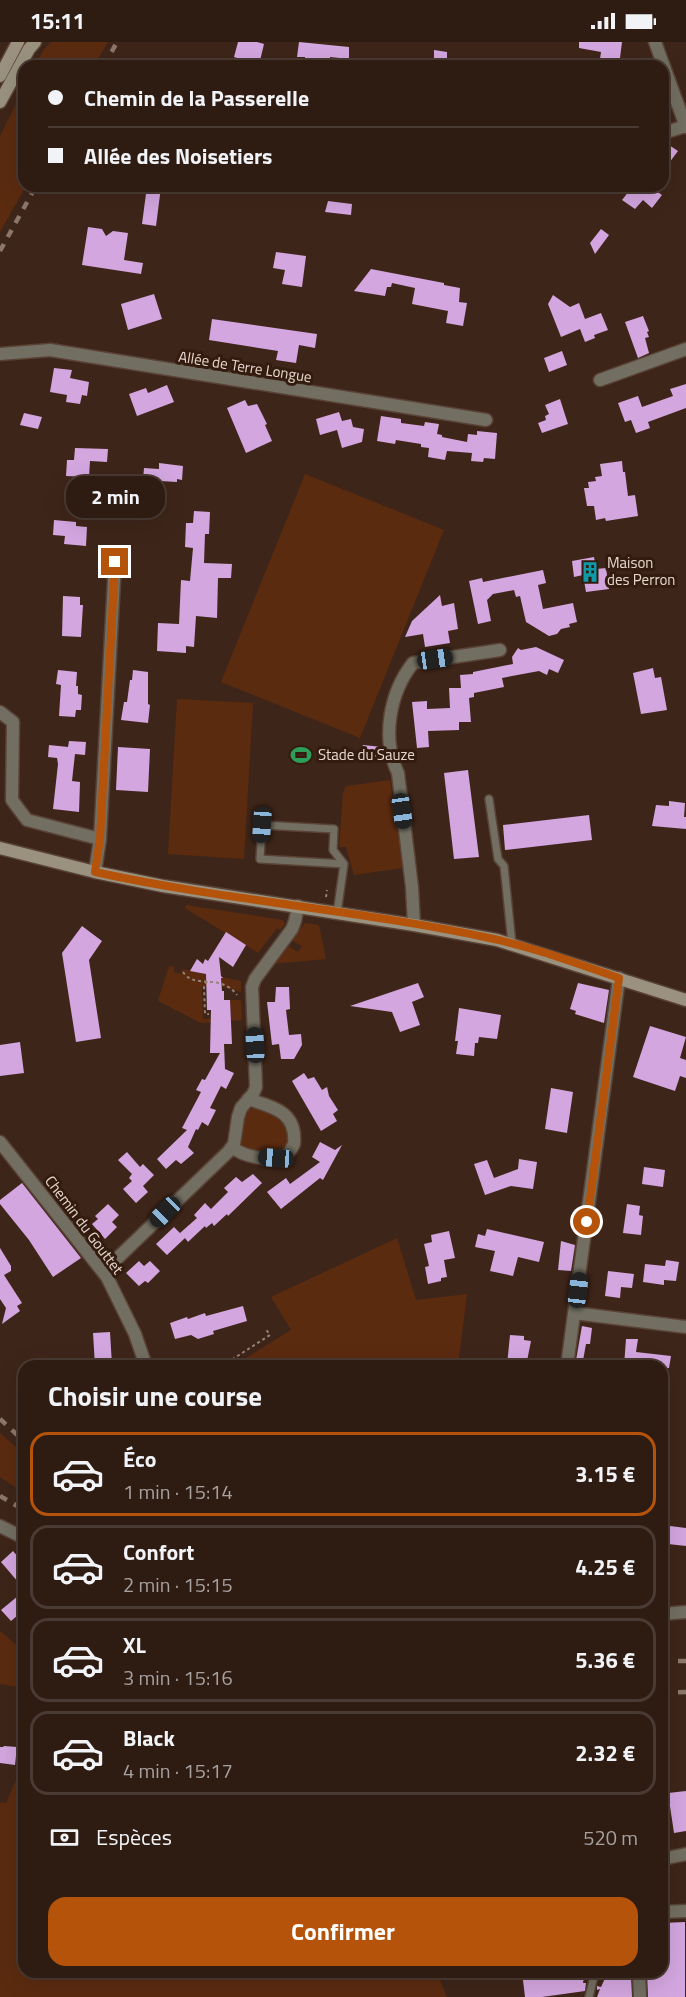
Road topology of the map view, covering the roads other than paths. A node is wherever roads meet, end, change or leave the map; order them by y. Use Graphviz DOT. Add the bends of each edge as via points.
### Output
graph roads {
  1 [pos="18,42"];
  2 [pos="35,42"];
  3 [pos="655,42"];
  4 [pos="23,60"];
  5 [pos="662,60"];
  6 [pos="18,69"];
  7 [pos="0,76"];
  8 [pos="669,80"];
  9 [pos="0,102"];
  10 [pos="686,126"];
  11 [pos="669,132"];
  12 [pos="686,349"];
  13 [pos="0,354"];
  14 [pos="600,380"];
  15 [pos="486,420"];
  16 [pos="115,562"];
  17 [pos="500,650"];
  18 [pos="0,712"];
  19 [pos="489,799"];
  20 [pos="100,839"];
  21 [pos="0,848"];
  22 [pos="344,864"];
  23 [pos="95,872"];
  24 [pos="298,906"];
  25 [pos="337,913"];
  26 [pos="414,924"];
  27 [pos="512,944"];
  28 [pos="619,978"];
  29 [pos="686,1000"];
  30 [pos="248,1099"];
  31 [pos="0,1142"];
  32 [pos="232,1147"];
  33 [pos="103,1272"];
  34 [pos="574,1313"];
  35 [pos="686,1327"];
  36 [pos="144,1360"];
  37 [pos="568,1360"];
  38 [pos="0,1526"];
  39 [pos="18,1535"];
  40 [pos="686,1612"];
  41 [pos="668,1614"];
  42 [pos="686,1854"];
  43 [pos="668,1858"];
  44 [pos="686,1911"];
  45 [pos="668,1912"];
  46 [pos="594,1978"];
  47 [pos="639,1978"];
  48 [pos="589,1997"];
  49 [pos="640,1997"];
  1 -- 7 [label="main road"];
  2 -- 4 [label="main road"];
  3 -- 5 [label="street"];
  6 -- 9 [label="main road"];
  8 -- 10 [label="street"];
  10 -- 11 [label="street"];
  12 -- 14 [label="street"];
  13 -- 15 [label="street, Allée de Terre Longue" via="50,350"];
  16 -- 20 [label="street"];
  17 -- 26 [label="street" via="413,663 403,676 389,718"];
  18 -- 20 [label="street" via="13,722 12,800 27,820"];
  19 -- 27 [label="lane" via="498,859 504,867"];
  20 -- 23 [label="street"];
  21 -- 23 [label="main road"];
  22 -- 22 [label="lane" via="333,850 334,829 262,825 260,859"];
  22 -- 25 [label="lane"];
  23 -- 24 [label="main road"];
  24 -- 25 [label="main road"];
  24 -- 30 [label="street" via="292,929 252,987 256,1087"];
  25 -- 26 [label="main road"];
  26 -- 27 [label="main road"];
  27 -- 28 [label="main road"];
  28 -- 29 [label="main road"];
  28 -- 34 [label="street"];
  30 -- 32 [label="street" via="238,1118"];
  30 -- 32 [label="street" via="281,1111 293,1129 294,1144 285,1156 276,1158 249,1156"];
  31 -- 33 [label="street, Chemin du Gouttet"];
  32 -- 33 [label="street"];
  33 -- 36 [label="street, Chemin du Gouttet"];
  34 -- 35 [label="street"];
  34 -- 37 [label="street"];
  38 -- 39 [label="street"];
  40 -- 41 [label="street"];
  42 -- 43 [label="street"];
  44 -- 45 [label="street"];
  46 -- 48 [label="lane"];
  47 -- 49 [label="street"];
}
